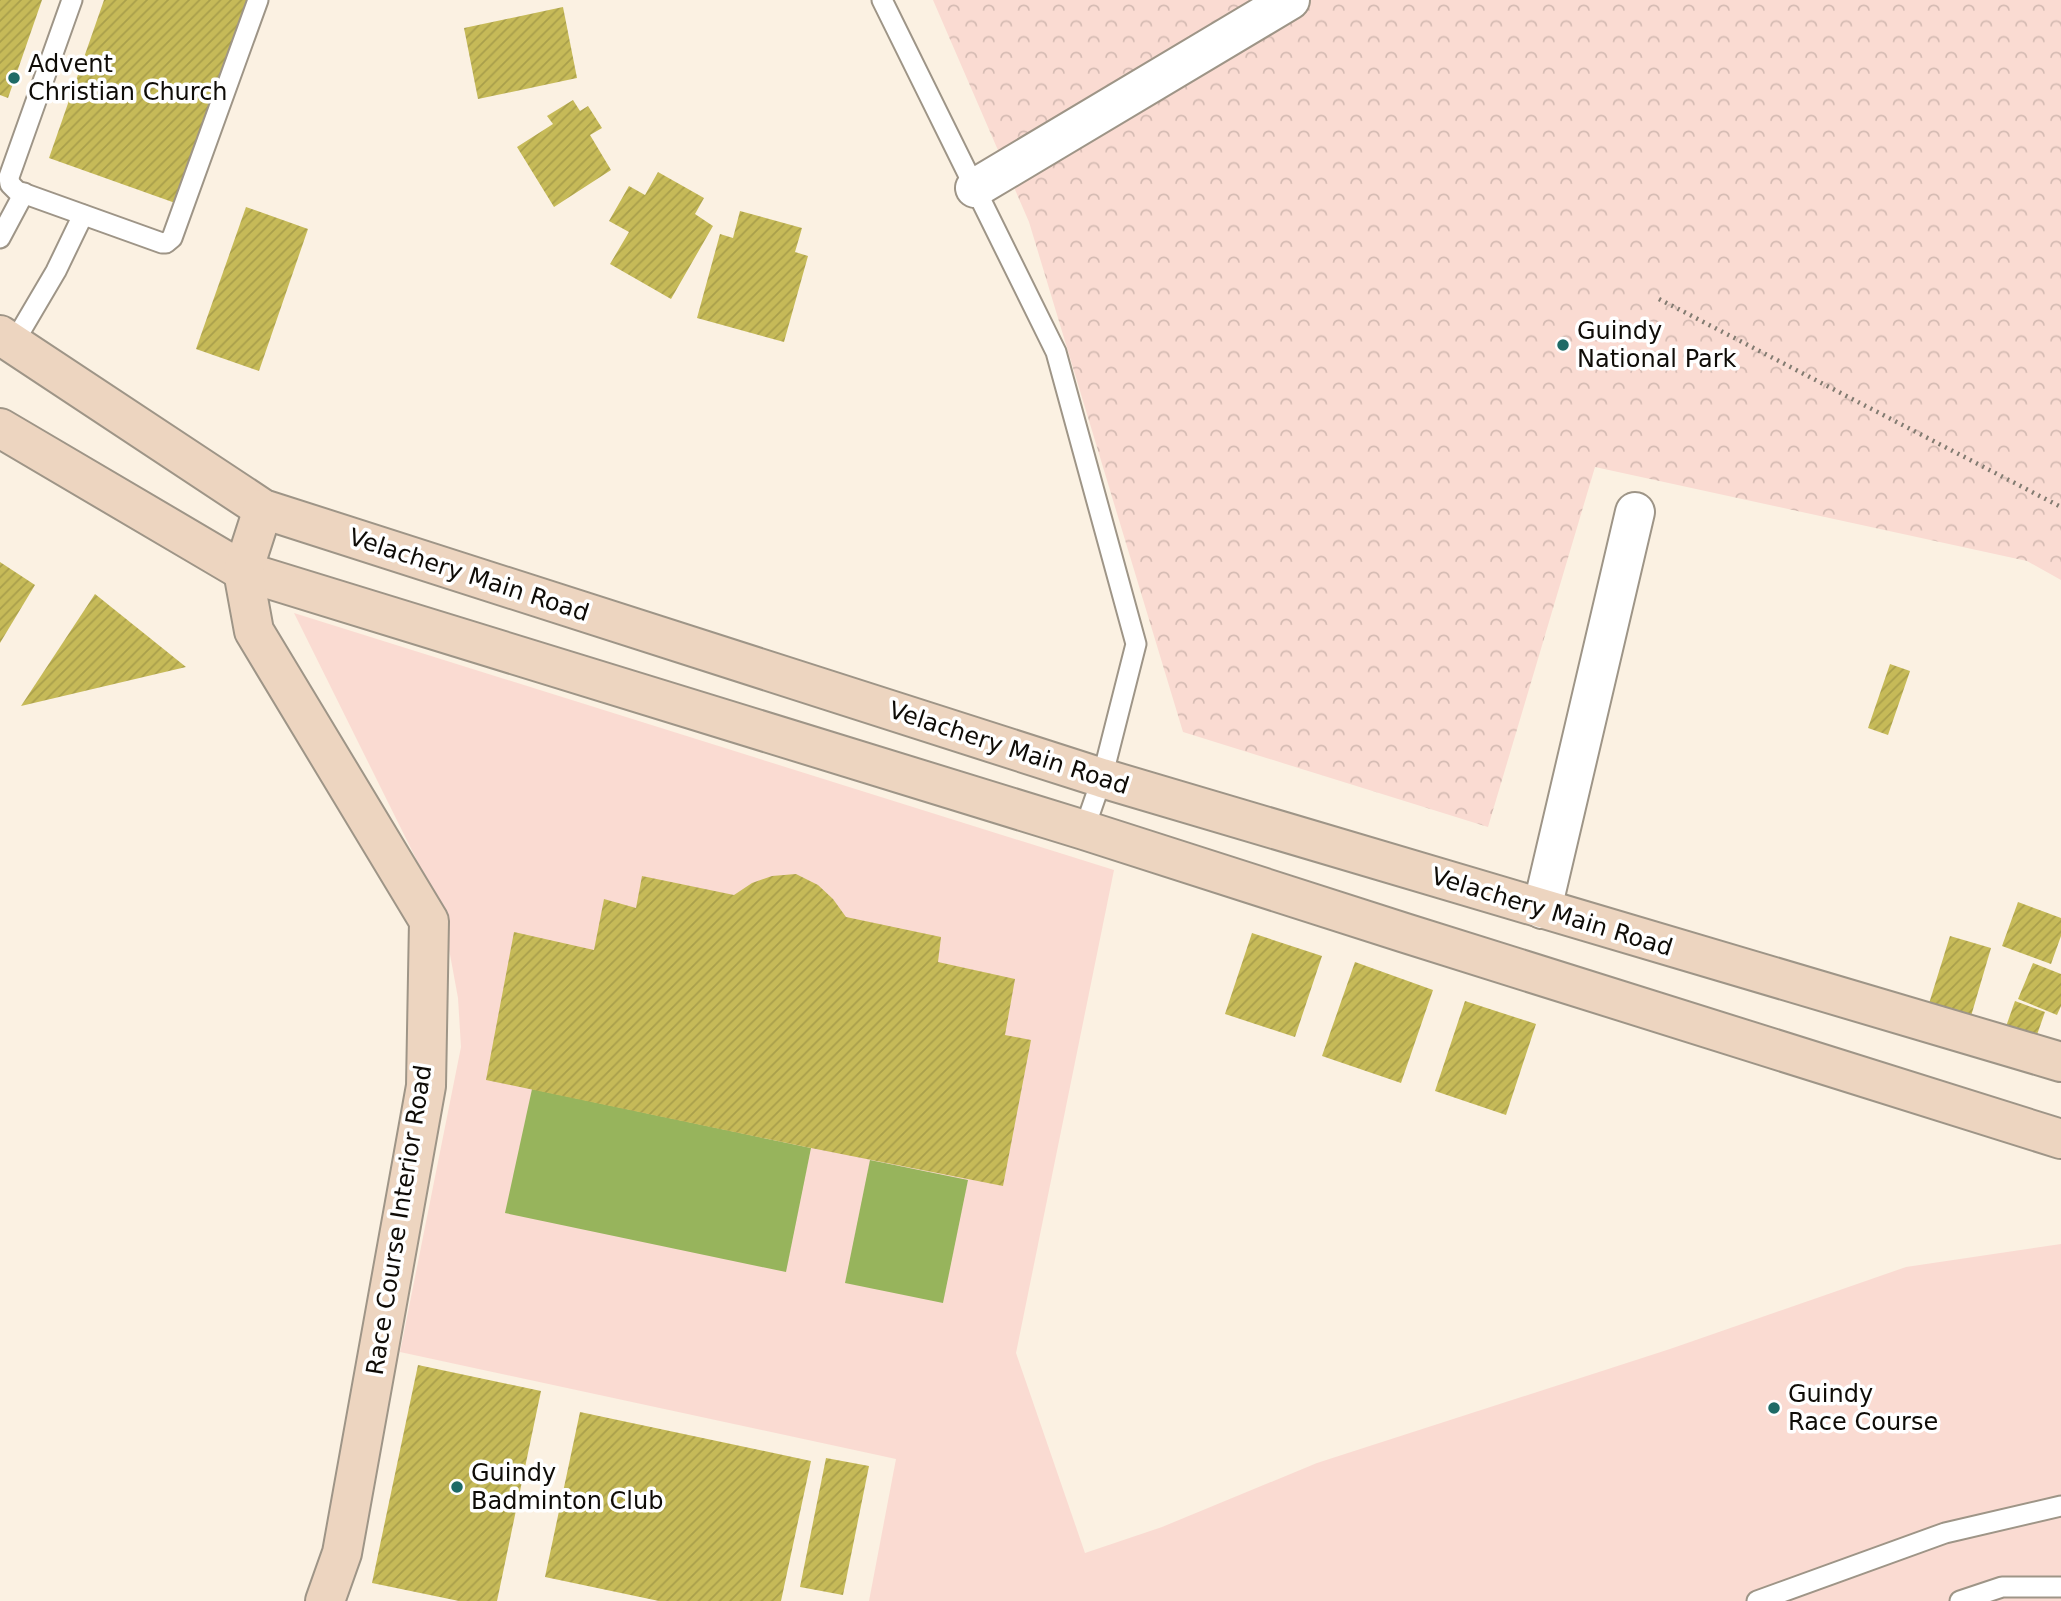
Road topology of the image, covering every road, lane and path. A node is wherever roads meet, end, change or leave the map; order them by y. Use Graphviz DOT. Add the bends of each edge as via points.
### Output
graph roads {
  1 [pos="72,0"];
  2 [pos="258,0"];
  3 [pos="881,0"];
  4 [pos="1290,0"];
  5 [pos="975,188"];
  6 [pos="24,193"];
  7 [pos="83,215"];
  8 [pos="0,238"];
  9 [pos="1659,299"];
  10 [pos="7,340"];
  11 [pos="0,428"];
  12 [pos="2061,507"];
  13 [pos="263,509"];
  14 [pos="1635,512"];
  15 [pos="243,570"];
  16 [pos="1102,778"];
  17 [pos="1084,830"];
  18 [pos="1542,909"];
  19 [pos="2061,1062"];
  20 [pos="2061,1139"];
  21 [pos="2061,1506"];
  22 [pos="2061,1587"];
  23 [pos="325,1601"];
  24 [pos="1757,1601"];
  25 [pos="1960,1601"];
  1 -- 6 [label="lane" via="9,177 13,188"];
  2 -- 7 [label="lane" via="172,238 162,243"];
  3 -- 5 [label="lane"];
  4 -- 5 [label="street"];
  5 -- 16 [label="lane" via="1056,352 1136,644"];
  6 -- 7 [label="lane"];
  6 -- 8 [label="lane"];
  7 -- 10 [label="lane" via="55,271"];
  9 -- 12 [label="path"];
  10 -- 13 [label="main road, Velachery Main Road"];
  11 -- 15 [label="main road"];
  13 -- 15 [label="main road, Race Course Interior Road"];
  13 -- 16 [label="main road, Velachery Main Road"];
  14 -- 18 [label="street"];
  15 -- 17 [label="main road"];
  15 -- 23 [label="main road, Race Course Interior Road" via="254,631 429,921 426,1086 342,1553"];
  16 -- 17 [label="lane"];
  16 -- 18 [label="main road, Velachery Main Road"];
  17 -- 20 [label="main road"];
  18 -- 19 [label="main road, Velachery Main Road"];
  21 -- 24 [label="lane" via="1945,1533"];
  22 -- 25 [label="lane" via="2002,1587"];
}
